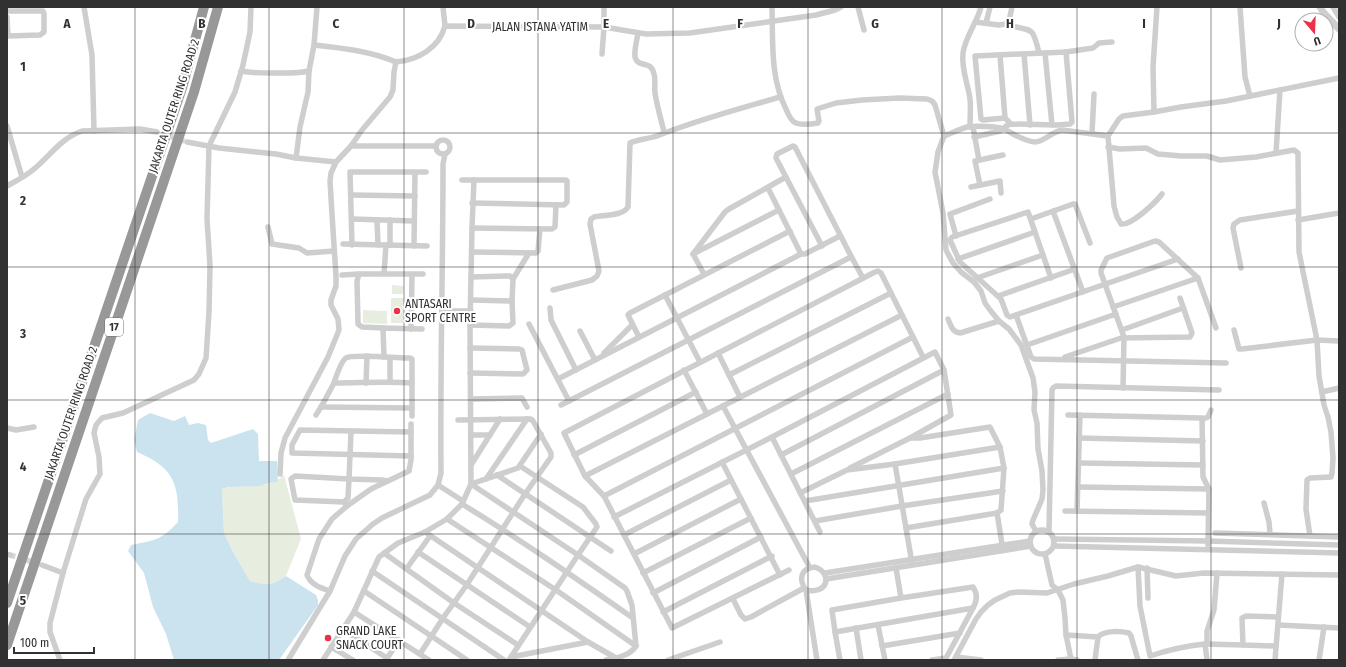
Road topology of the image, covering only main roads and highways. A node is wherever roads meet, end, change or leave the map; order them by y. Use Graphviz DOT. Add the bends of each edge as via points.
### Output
graph roads {
  1 [pos="204,7"];
  2 [pos="218,7"];
  3 [pos="7,603"];
  4 [pos="7,645"];
  1 -- 3 [label="highway, JAKARTA OUTER RING ROAD 2 / 17" via="179,96"];
  2 -- 4 [label="highway, JAKARTA OUTER RING ROAD 2 / 17" via="194,92"];
}
